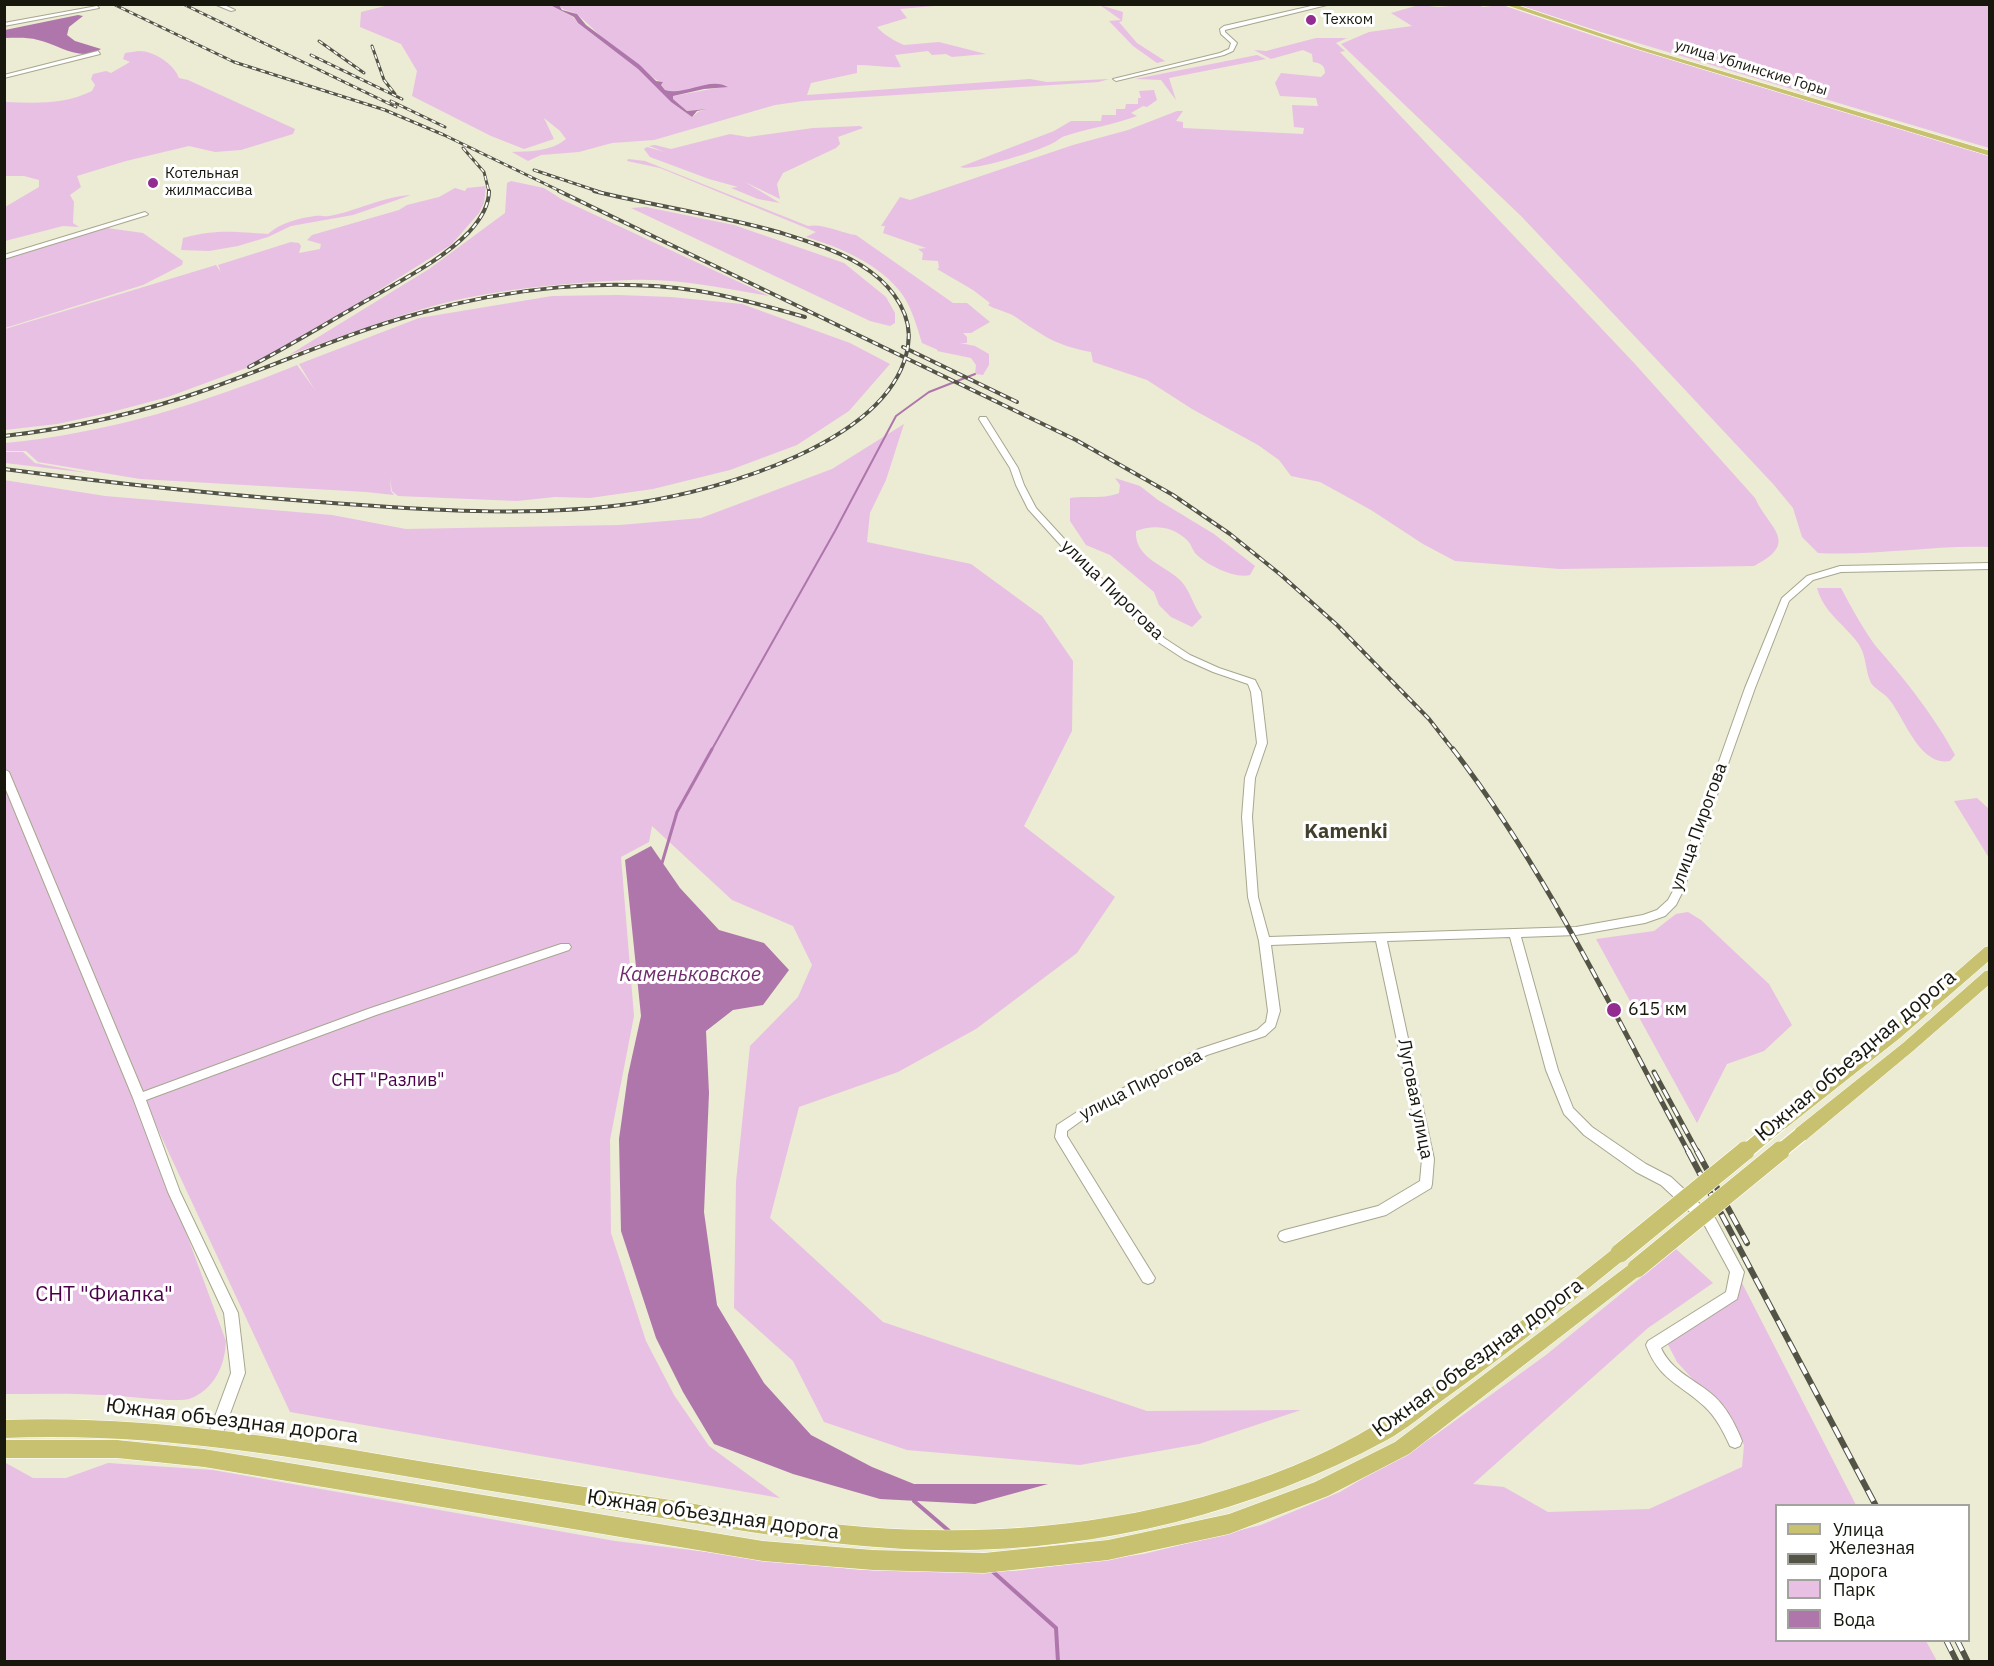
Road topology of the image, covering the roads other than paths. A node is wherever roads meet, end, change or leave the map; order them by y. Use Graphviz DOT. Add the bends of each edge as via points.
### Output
graph roads {
  1 [pos="216,4"];
  2 [pos="1329,4"];
  3 [pos="1506,4"];
  4 [pos="1514,4"];
  5 [pos="96,7"];
  6 [pos="232,10"];
  7 [pos="4,25"];
  8 [pos="98,53"];
  9 [pos="4,77"];
  10 [pos="1116,79"];
  11 [pos="1989,152"];
  12 [pos="146,214"];
  13 [pos="4,257"];
  14 [pos="983,419"];
  15 [pos="1989,566"];
  16 [pos="4,772"];
  17 [pos="1514,933"];
  18 [pos="1380,936"];
  19 [pos="1265,941"];
  20 [pos="565,947"];
  21 [pos="1989,951"];
  22 [pos="1989,975"];
  23 [pos="139,1098"];
  24 [pos="1285,1236"];
  25 [pos="1148,1278"];
  26 [pos="4,1429"];
  27 [pos="193,1436"];
  28 [pos="214,1438"];
  29 [pos="1735,1441"];
  30 [pos="4,1449"];
  31 [pos="183,1456"];
  32 [pos="204,1458"];
  1 -- 6 [label="street"];
  2 -- 10 [label="street" via="1226,27 1223,33 1234,43 1231,50"];
  3 -- 11 [label="main road, улица Ублинские Горы" via="1628,45"];
  4 -- 11 [label="main road, улица Ублинские Горы"];
  5 -- 7 [label="street"];
  8 -- 9 [label="street"];
  12 -- 13 [label="street"];
  14 -- 19 [label="street, улица Пирогова" via="1014,468 1032,509 1087,569 1161,640 1207,666 1252,682 1262,743 1250,778 1247,817 1253,897"];
  15 -- 17 [label="street, улица Пирогова" via="1865,567 1810,578 1785,600 1775,622 1672,902 1661,913 1613,926"];
  16 -- 23 [label="street"];
  17 -- 18 [label="street, улица Пирогова"];
  17 -- 29 [label="street" via="1551,1070 1568,1111 1588,1131 1666,1181 1710,1222 1737,1272 1732,1295 1653,1345 1667,1370 1710,1401"];
  18 -- 19 [label="street, улица Пирогова"];
  18 -- 24 [label="street, Луговая улица" via="1428,1159 1426,1184 1381,1211"];
  19 -- 25 [label="street, улица Пирогова" via="1274,1011 1272,1024 1261,1033 1203,1052 1061,1129 1061,1137"];
  20 -- 23 [label="street" via="372,1012"];
  21 -- 28 [label="main road, Южная объездная дорога, bridge" via="1894,1034 1503,1347 1383,1432 1302,1471 1215,1503 1161,1517 1039,1537 871,1537"];
  22 -- 32 [label="main road, Южная объездная дорога, bridge" via="1908,1047 1637,1269 1402,1448 1321,1489 1229,1524 1088,1552 984,1563 873,1560 763,1551"];
  23 -- 28 [label="street" via="174,1192 231,1313 238,1373"];
  26 -- 27 [label="main road, Южная объездная дорога" via="125,1428"];
  27 -- 28 [label="main road, Южная объездная дорога"];
  27 -- 31 [label="main road"];
  28 -- 32 [label="main road"];
  30 -- 31 [label="main road, Южная объездная дорога" via="117,1449"];
  31 -- 32 [label="main road, Южная объездная дорога"];
}
